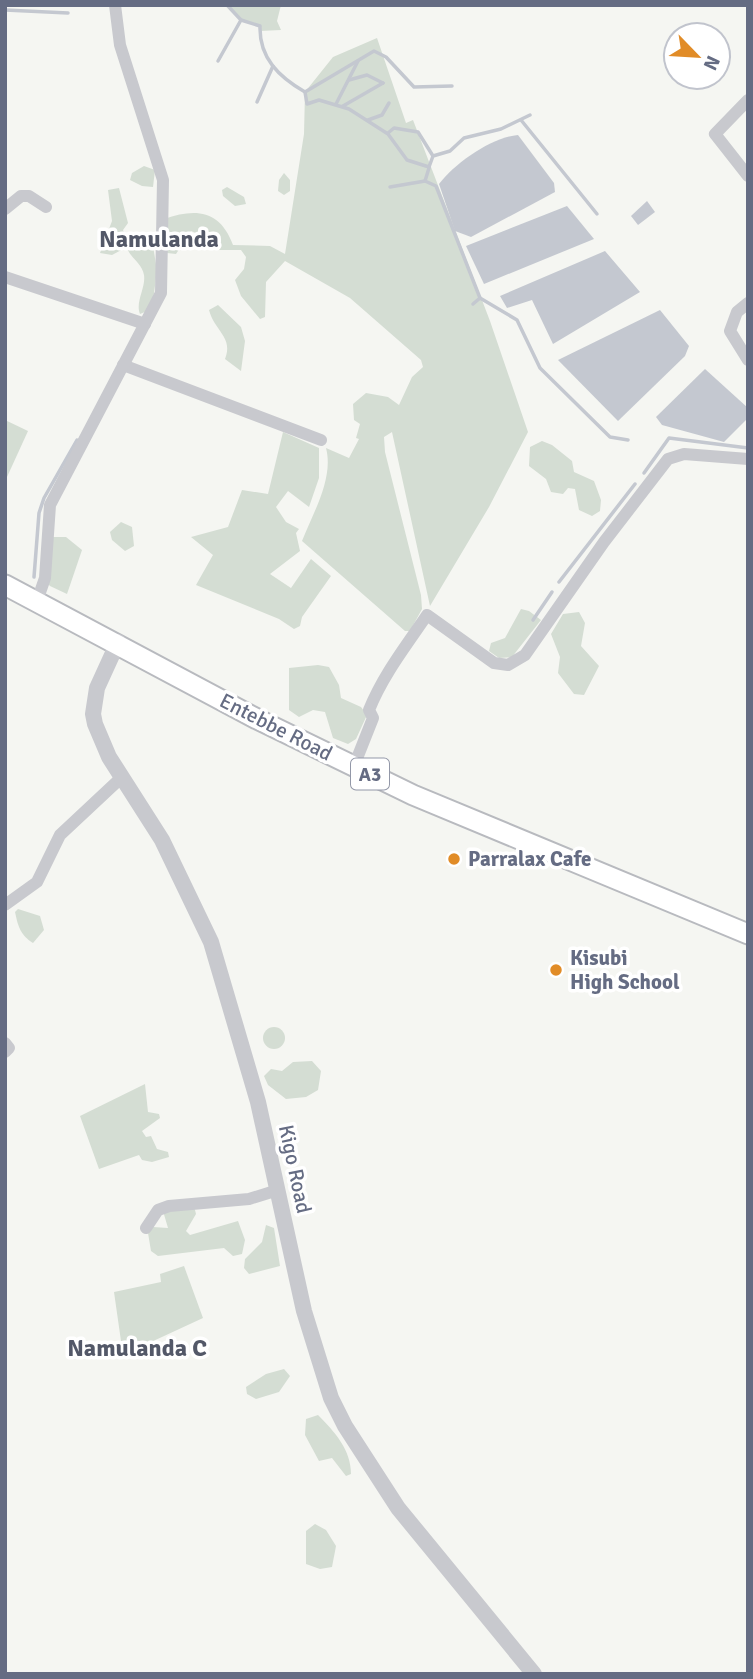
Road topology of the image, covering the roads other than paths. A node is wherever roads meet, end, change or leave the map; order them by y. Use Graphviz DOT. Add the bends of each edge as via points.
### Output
graph roads {
  1 [pos="115,5"];
  2 [pos="748,100"];
  3 [pos="748,176"];
  4 [pos="46,207"];
  5 [pos="5,209"];
  6 [pos="5,277"];
  7 [pos="748,303"];
  8 [pos="145,324"];
  9 [pos="748,360"];
  10 [pos="123,365"];
  11 [pos="321,440"];
  12 [pos="748,459"];
  13 [pos="5,584"];
  14 [pos="37,601"];
  15 [pos="118,642"];
  16 [pos="354,766"];
  17 [pos="122,776"];
  18 [pos="5,905"];
  19 [pos="748,934"];
  20 [pos="5,1043"];
  21 [pos="5,1052"];
  22 [pos="278,1190"];
  23 [pos="146,1228"];
  24 [pos="534,1674"];
  1 -- 8 [label="street" via="120,45 163,180 161,293"];
  2 -- 3 [label="street" via="715,134"];
  4 -- 5 [label="street" via="21,196"];
  6 -- 8 [label="street"];
  7 -- 9 [label="street" via="737,312 730,331"];
  8 -- 10 [label="street"];
  10 -- 11 [label="street"];
  10 -- 14 [label="street" via="50,505 45,578"];
  12 -- 16 [label="street" via="684,453 668,459 525,655 508,665 494,663 427,615 392,663 375,696 369,710 373,718"];
  13 -- 14 [label="main road, Entebbe Road / A3"];
  14 -- 15 [label="main road, Entebbe Road / A3"];
  15 -- 16 [label="main road, Entebbe Road / A3" via="257,719"];
  15 -- 17 [label="street, Kigo Road" via="96,688 93,714 109,757"];
  16 -- 19 [label="main road, Entebbe Road / A3" via="489,829"];
  17 -- 18 [label="street" via="60,835 37,881"];
  17 -- 22 [label="street, Kigo Road" via="162,840 211,942 250,1069"];
  20 -- 21 [label="street" via="9,1048"];
  22 -- 23 [label="street" via="249,1199 169,1206 158,1210"];
  22 -- 24 [label="street, Kigo Road" via="310,1335 345,1426 398,1508"];
}
